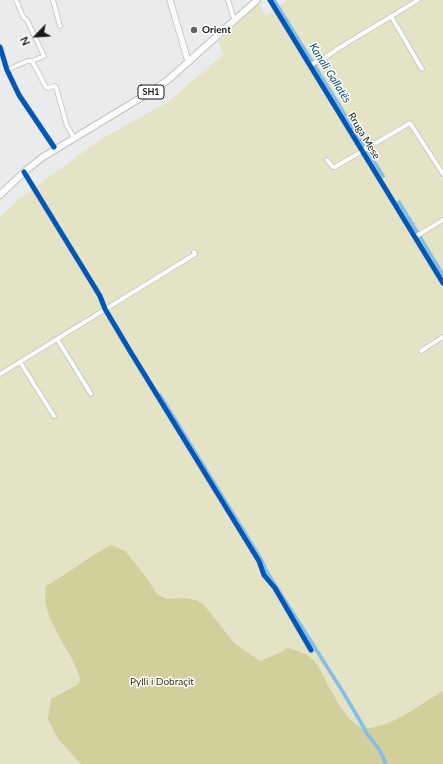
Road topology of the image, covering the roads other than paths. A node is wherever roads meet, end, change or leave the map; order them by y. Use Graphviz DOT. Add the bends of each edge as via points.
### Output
graph roads {
  1 [pos="16,0"];
  2 [pos="53,0"];
  3 [pos="170,0"];
  4 [pos="228,0"];
  5 [pos="257,0"];
  6 [pos="270,0"];
  7 [pos="418,0"];
  8 [pos="391,16"];
  9 [pos="235,20"];
  10 [pos="60,26"];
  11 [pos="0,47"];
  12 [pos="1,58"];
  13 [pos="32,61"];
  14 [pos="190,61"];
  15 [pos="311,65"];
  16 [pos="422,69"];
  17 [pos="7,70"];
  18 [pos="109,117"];
  19 [pos="74,136"];
  20 [pos="54,147"];
  21 [pos="365,150"];
  22 [pos="327,160"];
  23 [pos="24,172"];
  24 [pos="443,174"];
  25 [pos="0,192"];
  26 [pos="0,195"];
  27 [pos="443,220"];
  28 [pos="416,236"];
  29 [pos="194,252"];
  30 [pos="443,283"];
  31 [pos="105,309"];
  32 [pos="443,337"];
  33 [pos="57,339"];
  34 [pos="421,351"];
  35 [pos="20,362"];
  36 [pos="0,374"];
  37 [pos="91,394"];
  38 [pos="54,416"];
  39 [pos="311,650"];
  1 -- 13 [label="street" via="44,54 43,57"];
  2 -- 10 [label="street"];
  3 -- 14 [label="street"];
  4 -- 9 [label="street"];
  5 -- 9 [label="main road, SH1"];
  6 -- 15 [label="street, Rruga Mese"];
  7 -- 8 [label="street"];
  8 -- 15 [label="street"];
  8 -- 16 [label="street"];
  9 -- 14 [label="main road, SH1"];
  11 -- 12 [label="street"];
  12 -- 17 [label="street"];
  13 -- 17 [label="street"];
  13 -- 19 [label="street" via="46,87 56,87 67,126"];
  14 -- 18 [label="main road, SH1" via="153,90"];
  15 -- 21 [label="street, Rruga Mese"];
  17 -- 20 [label="street" via="20,98"];
  18 -- 19 [label="main road, SH1"];
  18 -- 23 [label="main road, SH1" via="49,153"];
  19 -- 20 [label="main road, SH1"];
  20 -- 25 [label="main road, SH1" via="31,163"];
  21 -- 22 [label="street" via="335,167"];
  21 -- 24 [label="street" via="410,123"];
  21 -- 28 [label="street, Rruga Mese"];
  23 -- 26 [label="main road, SH1"];
  23 -- 31 [label="street" via="100,296"];
  27 -- 28 [label="street"];
  28 -- 30 [label="street, Rruga Mese"];
  29 -- 31 [label="street" via="192,256"];
  31 -- 33 [label="street"];
  31 -- 39 [label="street"];
  32 -- 34 [label="street"];
  33 -- 35 [label="street"];
  33 -- 37 [label="street"];
  35 -- 36 [label="street"];
  35 -- 38 [label="street"];
}
